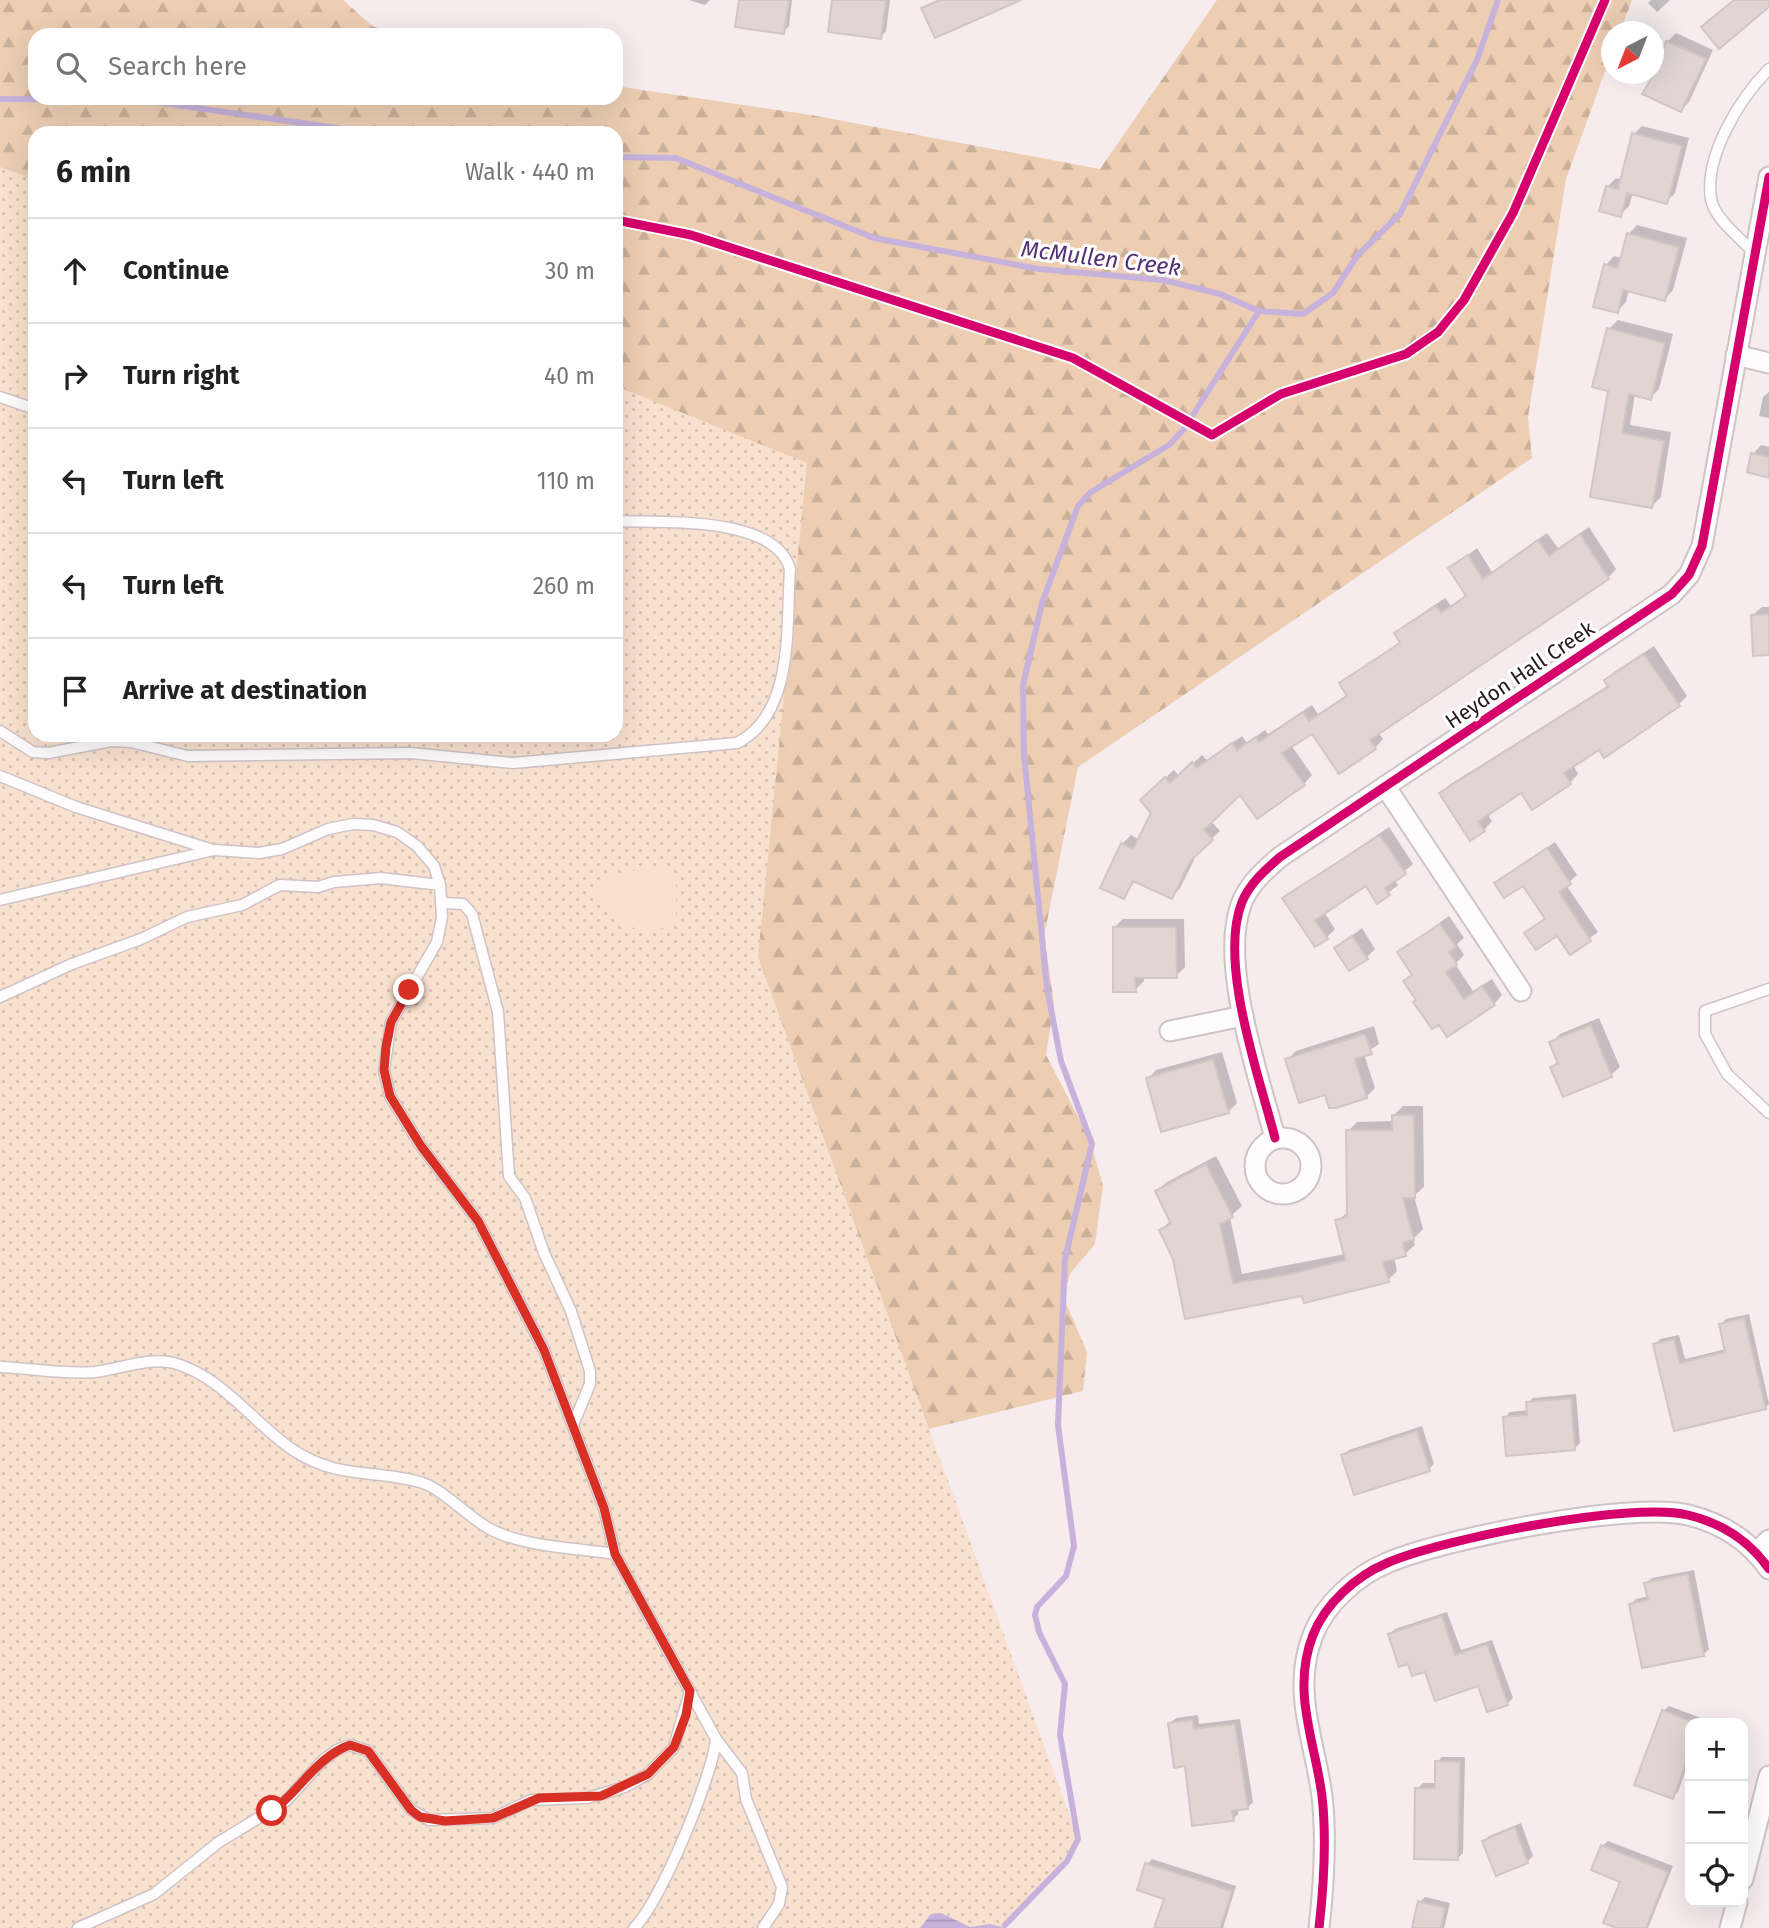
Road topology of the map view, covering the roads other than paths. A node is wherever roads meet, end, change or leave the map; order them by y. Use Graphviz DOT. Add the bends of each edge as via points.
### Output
graph roads {
  1 [pos="1769,69"];
  2 [pos="1769,177"];
  3 [pos="1754,253"];
  4 [pos="1736,355"];
  5 [pos="1769,363"];
  6 [pos="0,397"];
  7 [pos="28,407"];
  8 [pos="623,521"];
  9 [pos="0,731"];
  10 [pos="106,742"];
  11 [pos="116,742"];
  12 [pos="0,776"];
  13 [pos="1385,786"];
  14 [pos="214,850"];
  15 [pos="440,885"];
  16 [pos="0,900"];
  17 [pos="441,903"];
  18 [pos="1769,989"];
  19 [pos="1521,991"];
  20 [pos="0,997"];
  21 [pos="1243,1016"];
  22 [pos="1170,1031"];
  23 [pos="1769,1113"];
  24 [pos="1275,1138"];
  25 [pos="0,1367"];
  26 [pos="573,1425"];
  27 [pos="1763,1546"];
  28 [pos="615,1554"];
  29 [pos="1769,1569"];
  30 [pos="690,1691"];
  31 [pos="716,1739"];
  32 [pos="1769,1776"];
  33 [pos="1748,1859"];
  34 [pos="1736,1907"];
  35 [pos="78,1928"];
  36 [pos="634,1928"];
  37 [pos="763,1928"];
  38 [pos="1319,1928"];
  39 [pos="1730,1928"];
  1 -- 3 [label="lane" via="1734,114 1715,157 1711,198 1724,223"];
  2 -- 3 [label="street, Heydon Hall Creek"];
  3 -- 4 [label="street, Heydon Hall Creek"];
  4 -- 5 [label="street"];
  4 -- 13 [label="street, Heydon Hall Creek" via="1702,546 1689,575 1672,594"];
  6 -- 7 [label="lane"];
  8 -- 11 [label="lane" via="743,531 768,541 787,558 790,569 781,676 762,725 751,736 737,743 513,762 411,753 188,756"];
  9 -- 10 [label="lane" via="33,752"];
  12 -- 14 [label="lane" via="76,807"];
  13 -- 19 [label="street"];
  13 -- 21 [label="street, Heydon Hall Creek" via="1280,857 1257,878 1243,901 1233,947"];
  14 -- 15 [label="lane" via="271,851 328,829 373,825 397,832 418,846 434,866"];
  14 -- 16 [label="lane"];
  15 -- 17 [label="lane"];
  15 -- 20 [label="lane" via="373,878 317,887 280,885 242,905 187,917"];
  17 -- 26 [label="lane" via="468,908 493,985 509,1176 525,1198 590,1371 590,1384"];
  17 -- 26 [label="lane" via="438,942 391,1022 384,1070 390,1096 406,1125 478,1221 544,1350"];
  18 -- 23 [label="lane" via="1705,1010 1704,1034 1727,1074"];
  21 -- 22 [label="street"];
  21 -- 24 [label="street, Heydon Hall Creek"];
  25 -- 28 [label="lane" via="65,1373 173,1363 212,1382 293,1450 328,1467 423,1482 492,1531"];
  26 -- 28 [label="lane" via="604,1508"];
  27 -- 29 [label="street"];
  27 -- 38 [label="street" via="1716,1524 1672,1512 1642,1512 1485,1535 1387,1563 1352,1585 1326,1612 1313,1634 1303,1684 1304,1714 1322,1796 1325,1843"];
  28 -- 30 [label="lane"];
  30 -- 31 [label="lane"];
  30 -- 35 [label="lane" via="674,1747 648,1774 601,1796 539,1798 493,1818 445,1821 420,1817 368,1751 350,1745 337,1750 286,1801 219,1842 155,1894"];
  31 -- 36 [label="lane" via="711,1764 656,1900"];
  31 -- 37 [label="lane" via="742,1773 750,1810 782,1887 779,1904"];
  32 -- 33 [label="street"];
  34 -- 39 [label="street"];
}
